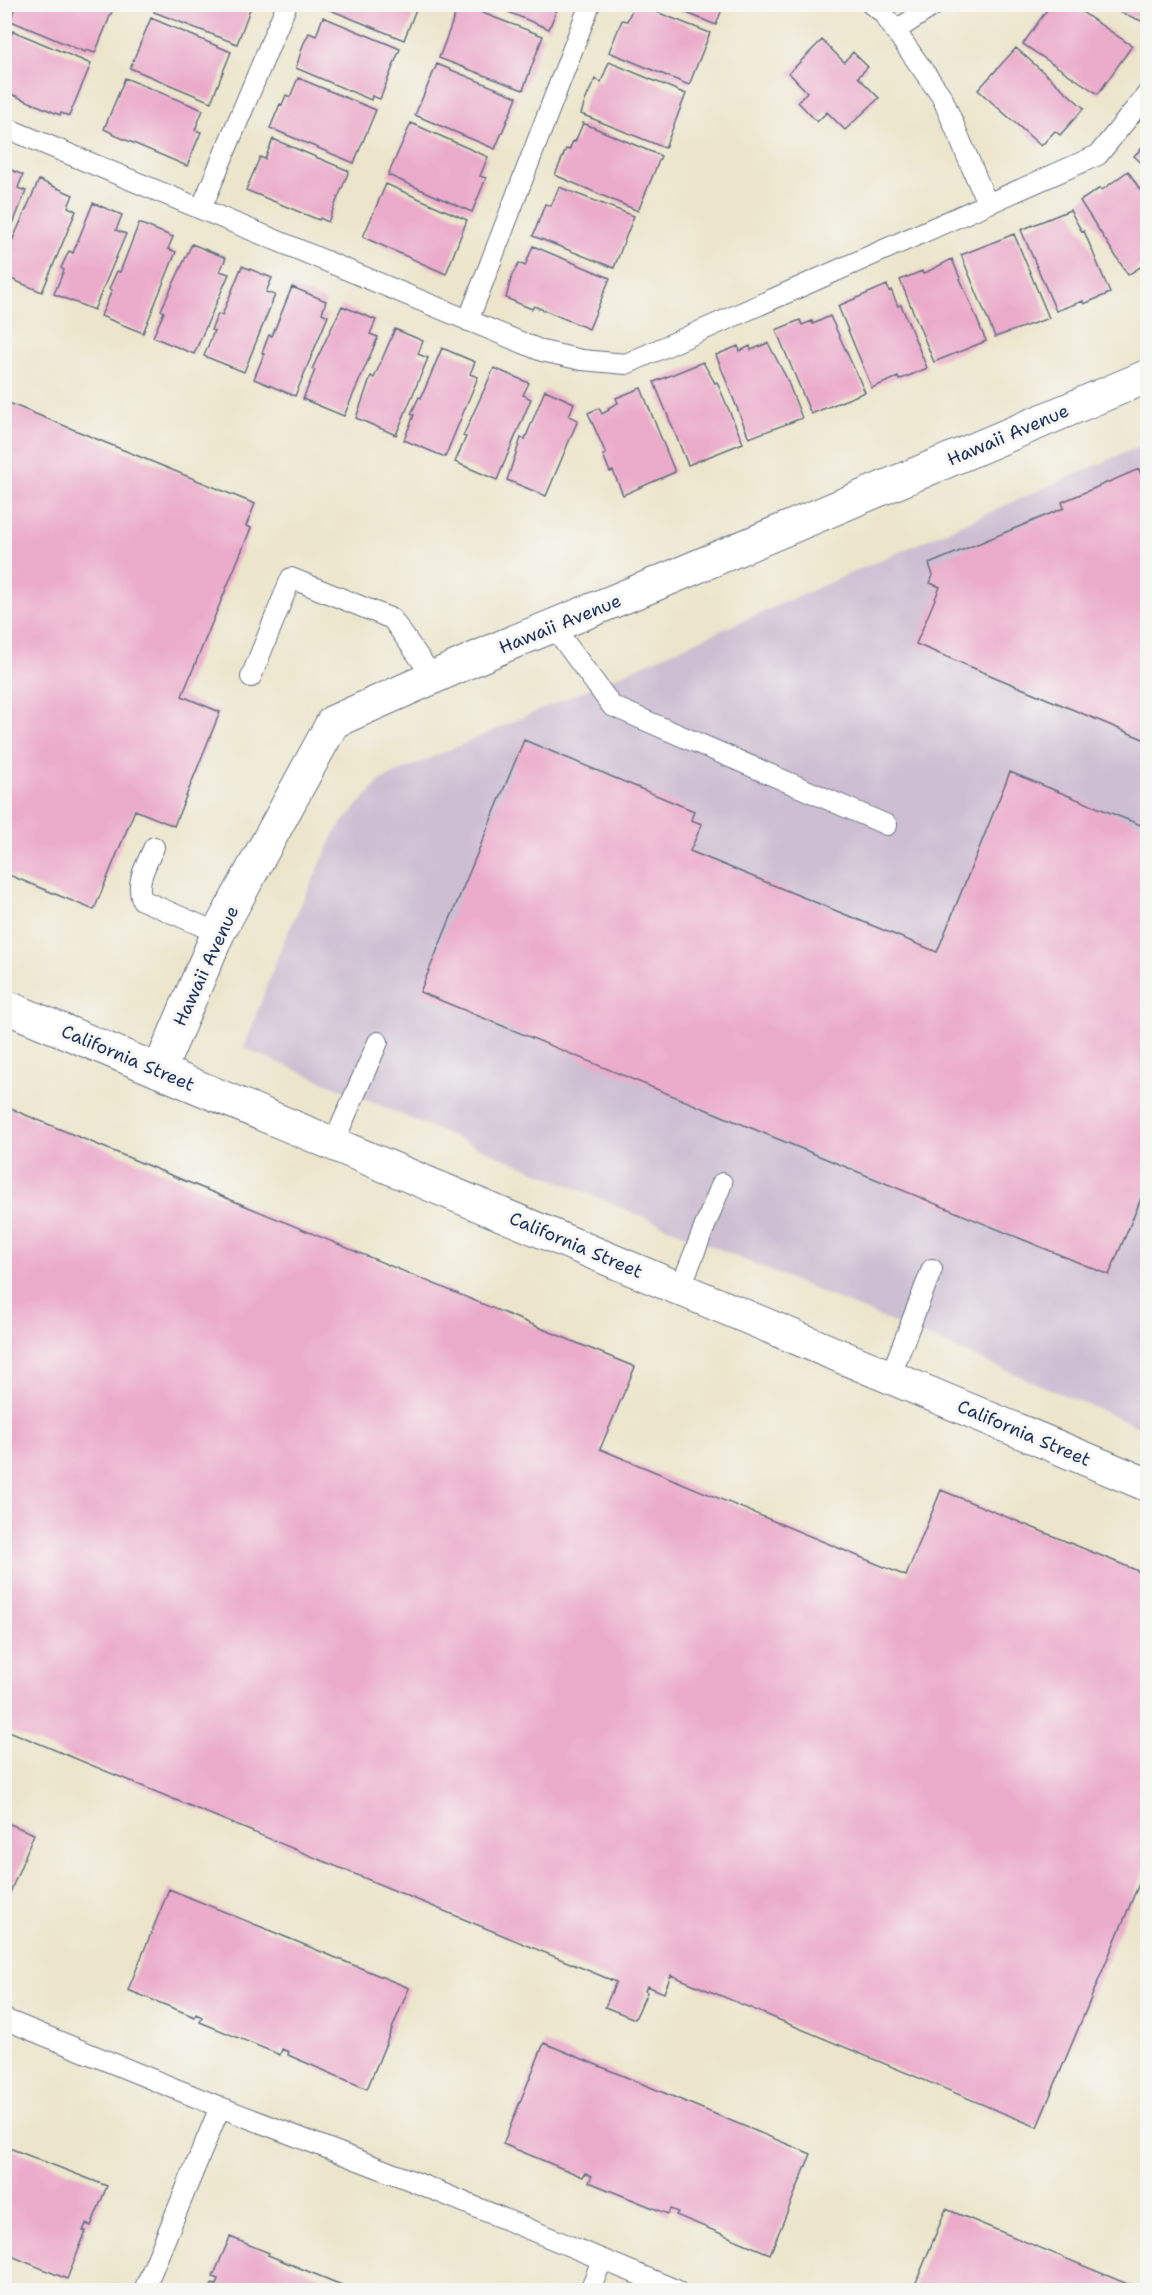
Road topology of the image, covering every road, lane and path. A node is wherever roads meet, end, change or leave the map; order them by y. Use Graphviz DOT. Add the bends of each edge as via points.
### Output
graph roads {
  1 [pos="287,4"];
  2 [pos="590,4"];
  3 [pos="871,4"];
  4 [pos="936,4"];
  5 [pos="895,31"];
  6 [pos="1148,93"];
  7 [pos="4,127"];
  8 [pos="987,203"];
  9 [pos="201,209"];
  10 [pos="468,321"];
  11 [pos="1148,376"];
  12 [pos="553,626"];
  13 [pos="251,677"];
  14 [pos="433,678"];
  15 [pos="887,825"];
  16 [pos="154,847"];
  17 [pos="218,933"];
  18 [pos="4,1006"];
  19 [pos="378,1042"];
  20 [pos="159,1071"];
  21 [pos="333,1144"];
  22 [pos="722,1182"];
  23 [pos="933,1269"];
  24 [pos="680,1289"];
  25 [pos="890,1377"];
  26 [pos="1148,1485"];
  27 [pos="4,2019"];
  28 [pos="220,2107"];
  29 [pos="602,2260"];
  30 [pos="144,2290"];
  31 [pos="590,2290"];
  32 [pos="676,2290"];
  1 -- 9 [label="lane"];
  2 -- 10 [label="lane"];
  3 -- 5 [label="lane"];
  4 -- 5 [label="lane"];
  5 -- 8 [label="lane" via="942,97"];
  6 -- 8 [label="lane" via="1098,155"];
  7 -- 9 [label="lane"];
  8 -- 10 [label="lane" via="626,364 542,351"];
  9 -- 10 [label="lane"];
  11 -- 12 [label="street, Hawaii Avenue"];
  12 -- 14 [label="street, Hawaii Avenue"];
  12 -- 15 [label="lane" via="612,706"];
  13 -- 14 [label="lane" via="291,578 392,619"];
  14 -- 17 [label="street, Hawaii Avenue" via="333,723"];
  16 -- 17 [label="lane" via="140,880 142,900"];
  17 -- 20 [label="street, Hawaii Avenue"];
  18 -- 20 [label="street, California Street"];
  19 -- 21 [label="lane"];
  20 -- 21 [label="street, California Street"];
  21 -- 24 [label="street, California Street"];
  22 -- 24 [label="lane"];
  23 -- 25 [label="lane"];
  24 -- 25 [label="street, California Street"];
  25 -- 26 [label="street, California Street"];
  27 -- 28 [label="lane"];
  28 -- 29 [label="lane"];
  28 -- 30 [label="lane"];
  29 -- 31 [label="lane"];
  29 -- 32 [label="lane"];
}
